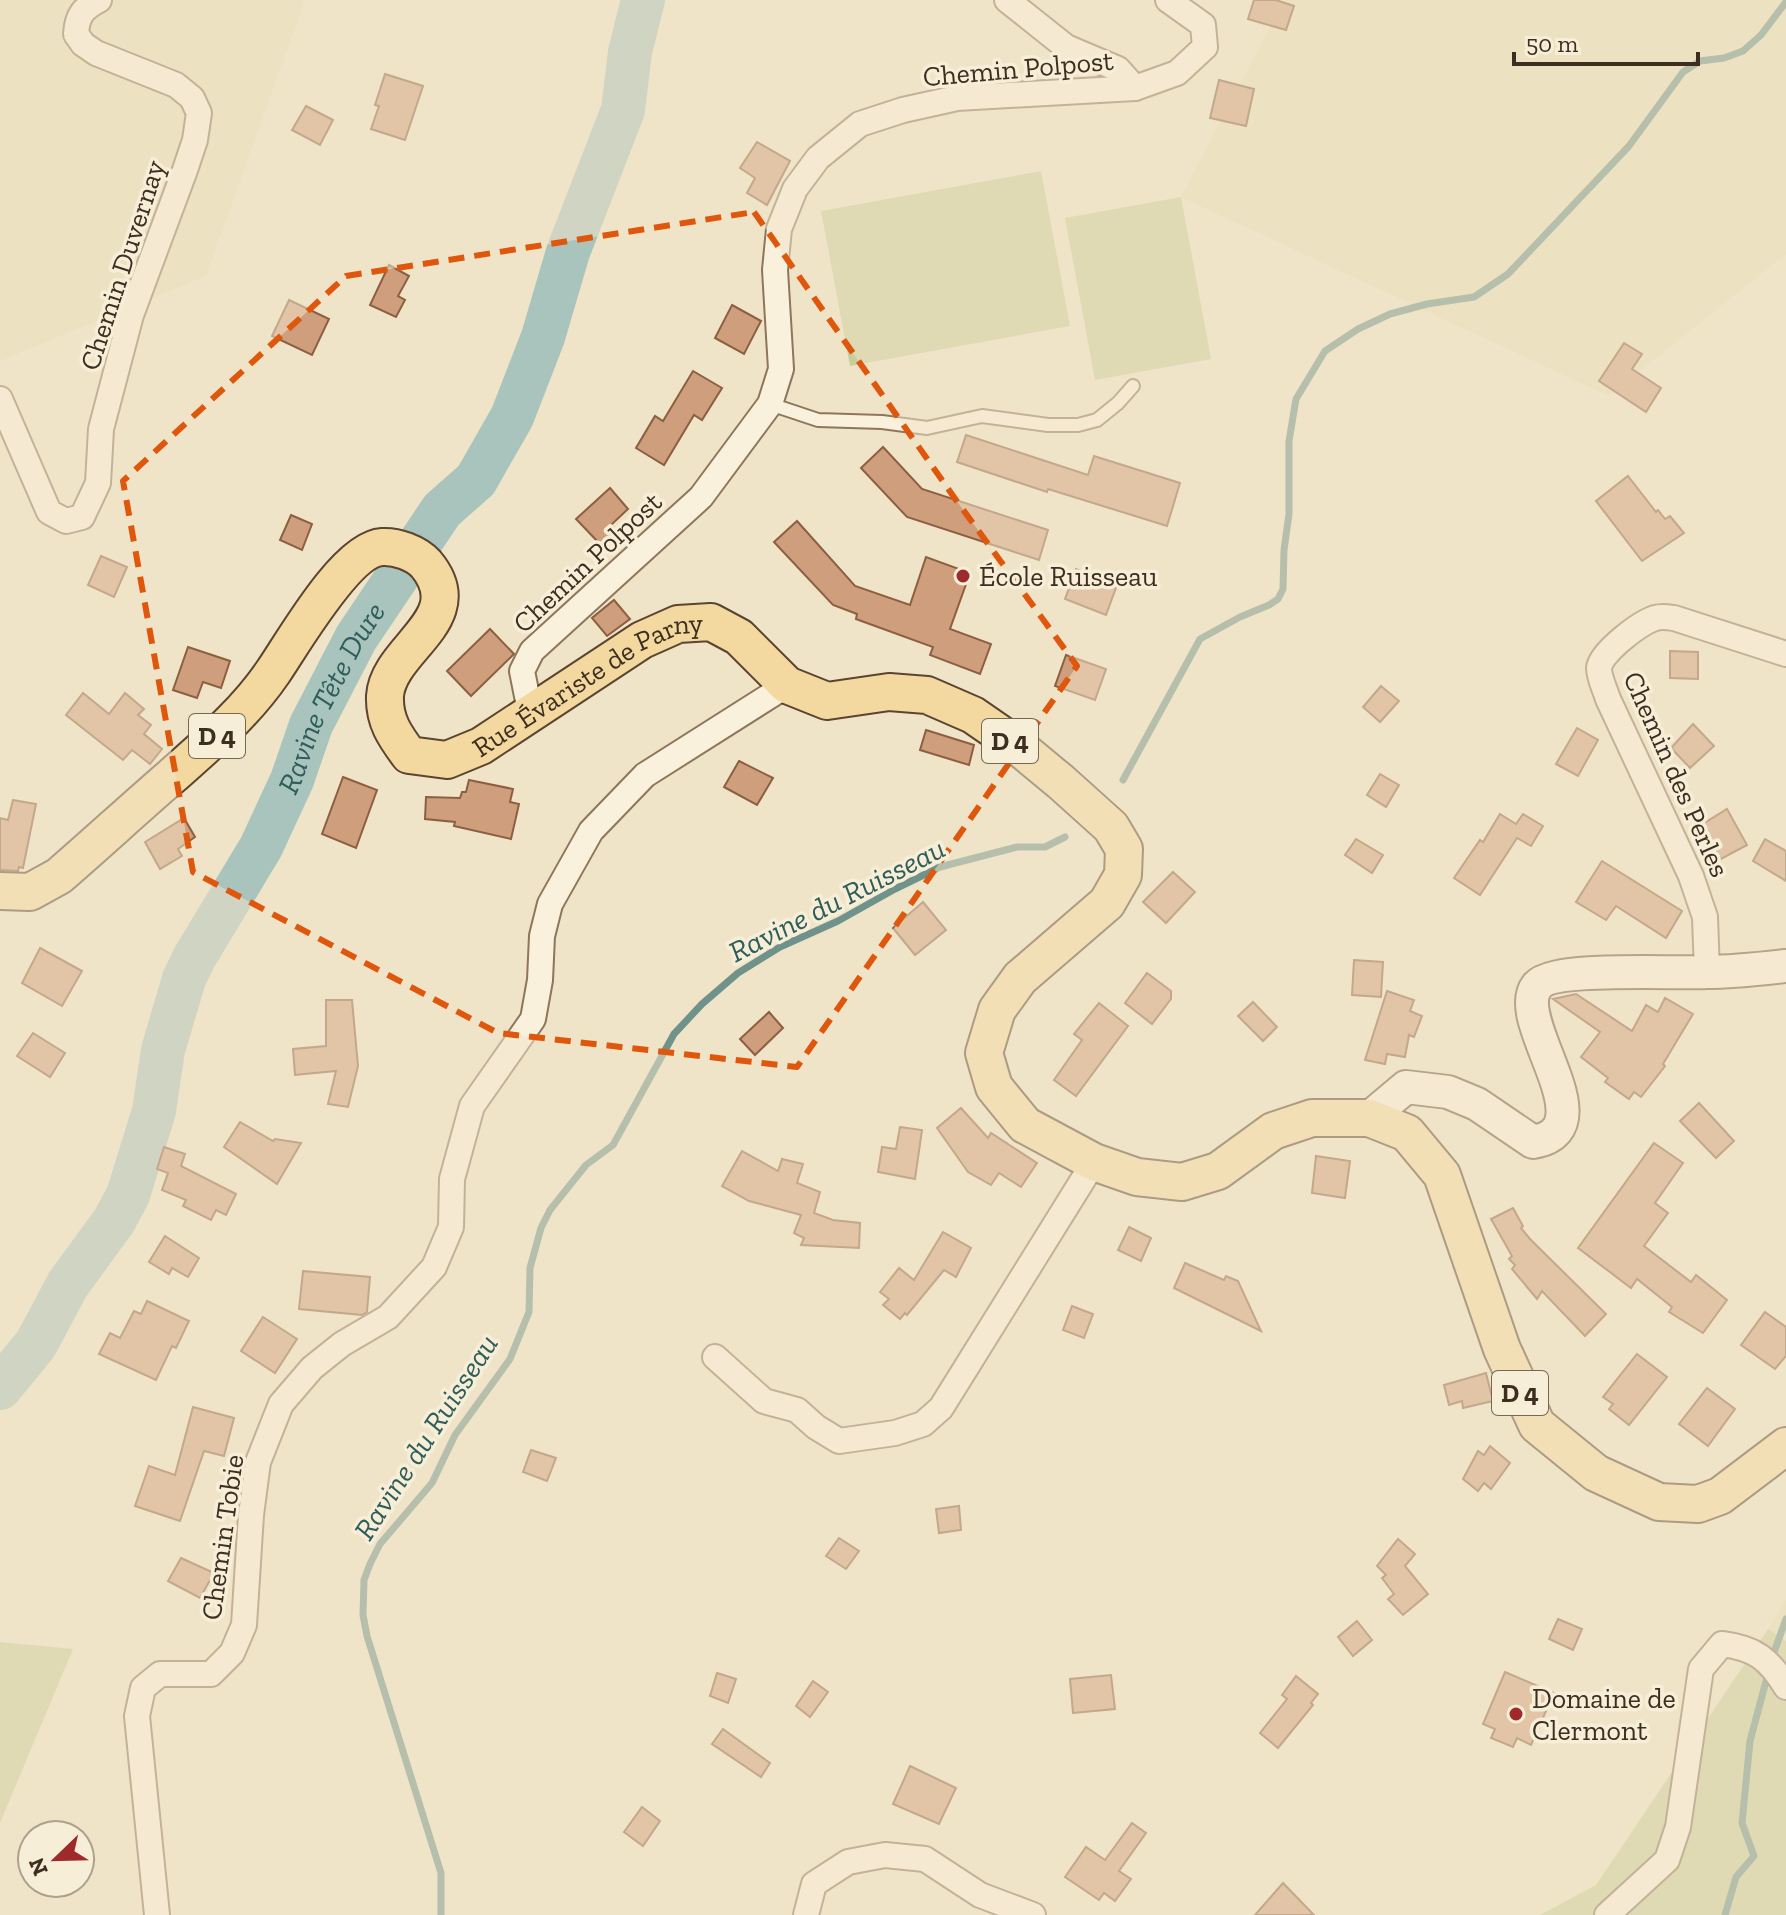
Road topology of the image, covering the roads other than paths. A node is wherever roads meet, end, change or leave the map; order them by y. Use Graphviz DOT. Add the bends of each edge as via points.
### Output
graph roads {
  1 [pos="99,0"];
  2 [pos="1007,0"];
  3 [pos="1168,0"];
  4 [pos="1135,88"];
  5 [pos="1133,386"];
  6 [pos="0,399"];
  7 [pos="770,404"];
  8 [pos="1786,654"];
  9 [pos="787,685"];
  10 [pos="534,713"];
  11 [pos="0,891"];
  12 [pos="1786,966"];
  13 [pos="1707,972"];
  14 [pos="1369,1118"];
  15 [pos="1094,1162"];
  16 [pos="715,1357"];
  17 [pos="1786,1446"];
  18 [pos="1786,1687"];
  19 [pos="157,1915"];
  20 [pos="806,1915"];
  21 [pos="1033,1915"];
  22 [pos="1607,1915"];
  1 -- 6 [label="street, Chemin Duvernay" via="77,19 76,34 83,44 176,85 192,98 199,113 185,170 131,315 101,429 98,483 82,517 66,521 49,512"];
  2 -- 4 [label="street" via="1066,47 1118,69"];
  3 -- 4 [label="street, Chemin Polpost" via="1203,25 1205,47 1177,73"];
  4 -- 7 [label="street, Chemin Polpost" via="957,98 860,124 818,158 795,189 779,229 775,270 781,369"];
  5 -- 7 [label="lane" via="1097,420 1078,425 982,416 927,428 818,420"];
  7 -- 10 [label="street, Chemin Polpost" via="701,497 532,651 522,671"];
  8 -- 13 [label="street, Chemin des Perles" via="1659,617 1635,629 1603,657 1599,668 1608,699 1691,876 1705,917"];
  9 -- 10 [label="main road, Rue Évariste de Parny / D 4" via="739,637 711,622 678,624 642,640"];
  9 -- 15 [label="main road, Rue Évariste de Parny / D 4" via="827,701 889,692 927,695 973,715 1111,827 1124,849 1123,875 1107,903 1020,978 997,1010 984,1053 994,1087 1025,1125"];
  9 -- 19 [label="street, Chemin Tobie" via="645,775 591,831 550,904 533,1019 472,1106 452,1179 451,1227 434,1267 388,1317 312,1368 281,1404 258,1462 244,1625 232,1653 211,1674 160,1674 143,1688 137,1716"];
  10 -- 11 [label="main road, Rue Évariste de Parny / D 4" via="447,760 409,755 389,729 385,694 397,666 428,629 439,606 437,584 416,556 380,546 358,557 339,576 253,701 59,876 30,892"];
  12 -- 13 [label="main road"];
  13 -- 14 [label="main road" via="1579,974 1538,985 1532,997 1538,1030 1563,1114 1558,1131 1548,1139 1533,1142 1477,1104 1448,1092 1406,1087"];
  14 -- 15 [label="main road, Rue Évariste de Parny / D 4" via="1312,1118 1273,1131 1218,1171 1182,1182 1137,1177"];
  14 -- 17 [label="main road, Rue Évariste de Parny / D 4" via="1407,1133 1442,1175 1521,1396 1537,1425 1596,1473 1659,1502 1698,1504 1720,1496"];
  15 -- 16 [label="street" via="941,1408 923,1424 839,1441 797,1410 764,1401"];
  18 -- 22 [label="street" via="1772,1664 1740,1646 1722,1644 1701,1669 1678,1827 1667,1860"];
  20 -- 21 [label="street" via="814,1884 848,1862 885,1855 925,1859 980,1895"];
}
